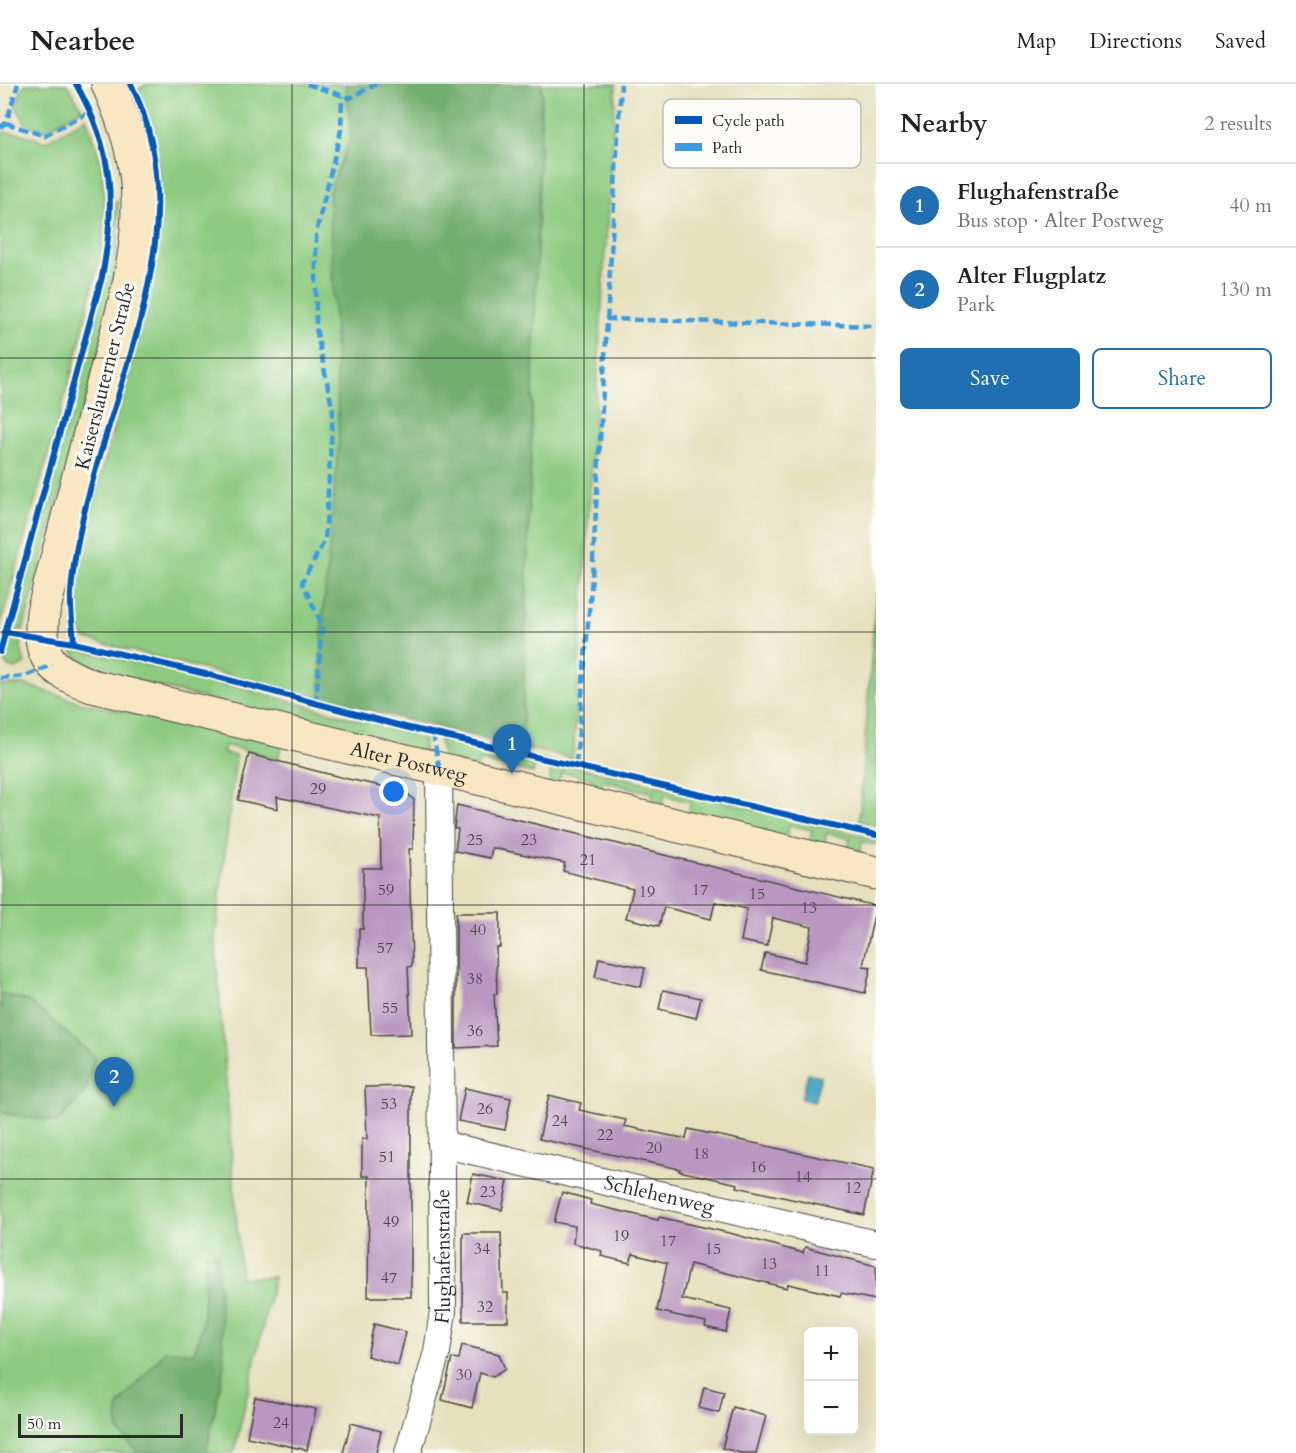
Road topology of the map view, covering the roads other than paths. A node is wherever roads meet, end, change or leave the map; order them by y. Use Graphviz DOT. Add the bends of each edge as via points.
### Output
graph roads {
  1 [pos="108,84"];
  2 [pos="52,665"];
  3 [pos="439,768"];
  4 [pos="876,873"];
  5 [pos="441,1144"];
  6 [pos="876,1244"];
  7 [pos="408,1453"];
  1 -- 2 [label="main road, Kaiserslauterner Straße" via="134,155 136,235 127,294 43,612 42,644"];
  2 -- 3 [label="main road, Alter Postweg" via="92,686"];
  3 -- 4 [label="main road, Alter Postweg"];
  3 -- 5 [label="street, Flughafenstraße"];
  5 -- 6 [label="street, Schlehenweg"];
  5 -- 7 [label="street, Flughafenstraße" via="443,1311 437,1352"];
}
